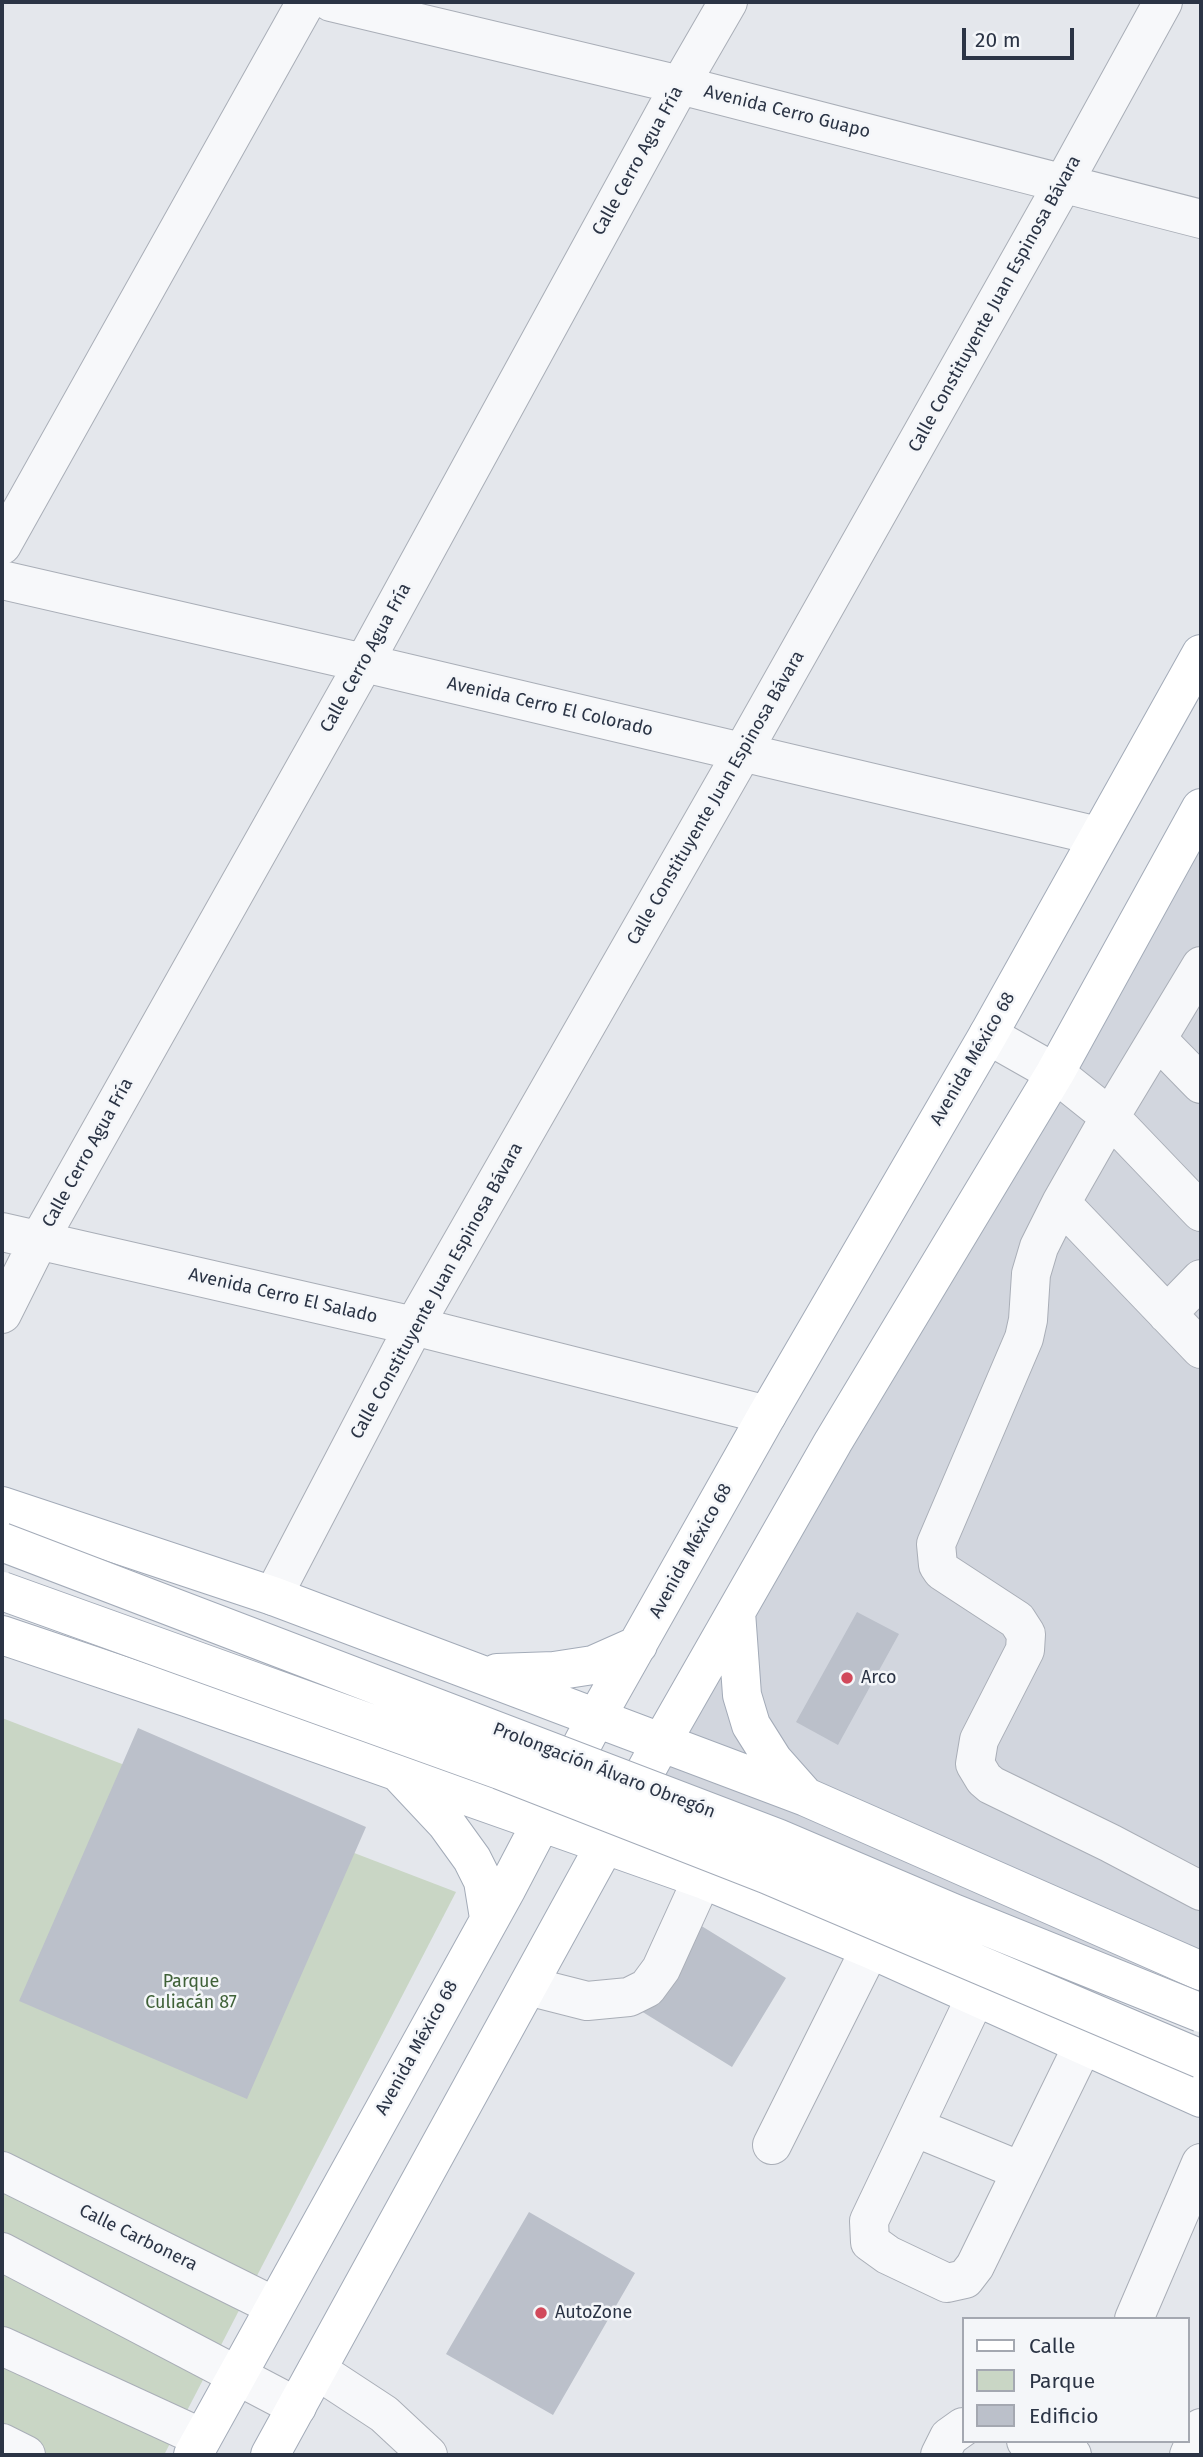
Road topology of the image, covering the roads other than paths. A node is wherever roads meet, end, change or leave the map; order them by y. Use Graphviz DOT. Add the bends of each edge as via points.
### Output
graph roads {
  1 [pos="306,2"];
  2 [pos="331,2"];
  3 [pos="728,2"];
  4 [pos="1163,2"];
  5 [pos="680,85"];
  6 [pos="1064,182"];
  7 [pos="1201,219"];
  8 [pos="2,545"];
  9 [pos="2,580"];
  10 [pos="1201,654"];
  11 [pos="364,663"];
  12 [pos="742,753"];
  13 [pos="1201,808"];
  14 [pos="1098,836"];
  15 [pos="1201,965"];
  16 [pos="988,1035"];
  17 [pos="1157,1039"];
  18 [pos="1055,1073"];
  19 [pos="1201,1084"];
  20 [pos="1110,1117"];
  21 [pos="1060,1203"];
  22 [pos="1201,1212"];
  23 [pos="2,1232"];
  24 [pos="38,1242"];
  25 [pos="1201,1279"];
  26 [pos="2,1314"];
  27 [pos="1167,1314"];
  28 [pos="414,1326"];
  29 [pos="1201,1349"];
  30 [pos="767,1415"];
  31 [pos="2,1506"];
  32 [pos="2,1542"];
  33 [pos="2,1591"];
  34 [pos="273,1596"];
  35 [pos="736,1612"];
  36 [pos="2,1635"];
  37 [pos="638,1645"];
  38 [pos="478,1673"];
  39 [pos="596,1718"];
  40 [pos="661,1742"];
  41 [pos="397,1771"];
  42 [pos="806,1797"];
  43 [pos="540,1821"];
  44 [pos="607,1844"];
  45 [pos="702,1880"];
  46 [pos="1201,1891"];
  47 [pos="489,1918"];
  48 [pos="870,1949"];
  49 [pos="1201,1971"];
  50 [pos="528,1986"];
  51 [pos="976,1996"];
  52 [pos="1201,2012"];
  53 [pos="1083,2045"];
  54 [pos="1201,2059"];
  55 [pos="1201,2098"];
  56 [pos="914,2127"];
  57 [pos="772,2145"];
  58 [pos="1201,2163"];
  59 [pos="2,2171"];
  60 [pos="1021,2171"];
  61 [pos="2,2252"];
  62 [pos="274,2306"];
  63 [pos="1135,2317"];
  64 [pos="2,2346"];
  65 [pos="317,2370"];
  66 [pos="237,2374"];
  67 [pos="297,2407"];
  68 [pos="962,2428"];
  69 [pos="1201,2428"];
  70 [pos="1033,2443"];
  71 [pos="2,2444"];
  72 [pos="197,2447"];
  73 [pos="26,2455"];
  74 [pos="270,2455"];
  75 [pos="428,2455"];
  76 [pos="940,2455"];
  77 [pos="1073,2455"];
  78 [pos="1189,2455"];
  1 -- 8 [label="street"];
  2 -- 5 [label="street, Avenida Cerro Guapo"];
  3 -- 5 [label="street, Calle Cerro Agua Fría"];
  4 -- 6 [label="street, Calle Constituyente Juan Espinosa Bávara"];
  5 -- 6 [label="street, Avenida Cerro Guapo"];
  5 -- 11 [label="street, Calle Cerro Agua Fría"];
  6 -- 7 [label="street, Avenida Cerro Guapo"];
  6 -- 12 [label="street, Calle Constituyente Juan Espinosa Bávara"];
  9 -- 11 [label="street, Avenida Cerro El Colorado"];
  10 -- 14 [label="main road, Avenida México 68"];
  11 -- 12 [label="street, Avenida Cerro El Colorado"];
  11 -- 24 [label="street, Calle Cerro Agua Fría"];
  12 -- 14 [label="street, Avenida Cerro El Colorado"];
  12 -- 28 [label="street, Calle Constituyente Juan Espinosa Bávara"];
  13 -- 18 [label="main road"];
  14 -- 16 [label="main road, Avenida México 68"];
  15 -- 17 [label="street"];
  16 -- 18 [label="street"];
  16 -- 30 [label="main road, Avenida México 68"];
  17 -- 19 [label="street"];
  17 -- 20 [label="street"];
  18 -- 20 [label="street"];
  18 -- 35 [label="main road"];
  20 -- 21 [label="street"];
  20 -- 22 [label="street"];
  21 -- 27 [label="street"];
  21 -- 46 [label="street" via="1031,1274 1024,1338 936,1544 942,1571 1017,1620 1026,1634 1025,1650 979,1740 975,1764 992,1785"];
  23 -- 24 [label="street, Avenida Cerro El Salado"];
  24 -- 26 [label="street, Calle Cerro Agua Fría"];
  24 -- 28 [label="street, Avenida Cerro El Salado"];
  25 -- 27 [label="street"];
  27 -- 29 [label="street"];
  28 -- 30 [label="street, Avenida Cerro El Salado"];
  28 -- 34 [label="street, Calle Constituyente Juan Espinosa Bávara"];
  30 -- 37 [label="main road, Avenida México 68"];
  31 -- 34 [label="main road"];
  32 -- 52 [label="main road, Prolongación Álvaro Obregón, bridge" via="765,1833"];
  33 -- 54 [label="main road, Prolongación Álvaro Obregón, bridge" via="500,1770 766,1874"];
  34 -- 38 [label="main road"];
  35 -- 40 [label="main road"];
  35 -- 42 [label="main road" via="742,1695 751,1724 773,1760"];
  36 -- 41 [label="main road"];
  37 -- 38 [label="main road" via="593,1665"];
  37 -- 39 [label="main road, Avenida México 68"];
  38 -- 39 [label="main road"];
  39 -- 40 [label="main road"];
  39 -- 43 [label="main road, Avenida México 68"];
  40 -- 42 [label="main road"];
  40 -- 44 [label="main road"];
  41 -- 43 [label="main road"];
  41 -- 47 [label="main road" via="446,1823 472,1859 482,1881"];
  42 -- 49 [label="main road"];
  43 -- 44 [label="main road"];
  43 -- 47 [label="main road, Avenida México 68"];
  44 -- 45 [label="main road"];
  44 -- 50 [label="main road"];
  45 -- 48 [label="main road"];
  45 -- 50 [label="street" via="647,1988 629,1997 587,2001"];
  47 -- 62 [label="main road, Avenida México 68"];
  48 -- 51 [label="main road"];
  48 -- 57 [label="street"];
  50 -- 65 [label="main road"];
  51 -- 53 [label="main road"];
  51 -- 56 [label="street"];
  53 -- 55 [label="main road"];
  53 -- 60 [label="street"];
  56 -- 60 [label="street"];
  56 -- 60 [label="street" via="869,2221 870,2242 947,2283 965,2279 975,2266"];
  58 -- 63 [label="street"];
  59 -- 62 [label="street, Calle Carbonera"];
  61 -- 66 [label="street"];
  62 -- 66 [label="main road, Avenida México 68"];
  64 -- 72 [label="street"];
  65 -- 67 [label="main road"];
  65 -- 75 [label="street" via="384,2414"];
  66 -- 67 [label="street"];
  66 -- 72 [label="main road, Avenida México 68"];
  67 -- 74 [label="main road"];
  68 -- 76 [label="street" via="949,2437"];
  69 -- 78 [label="street"];
  70 -- 77 [label="street"];
  71 -- 73 [label="street"];
}
